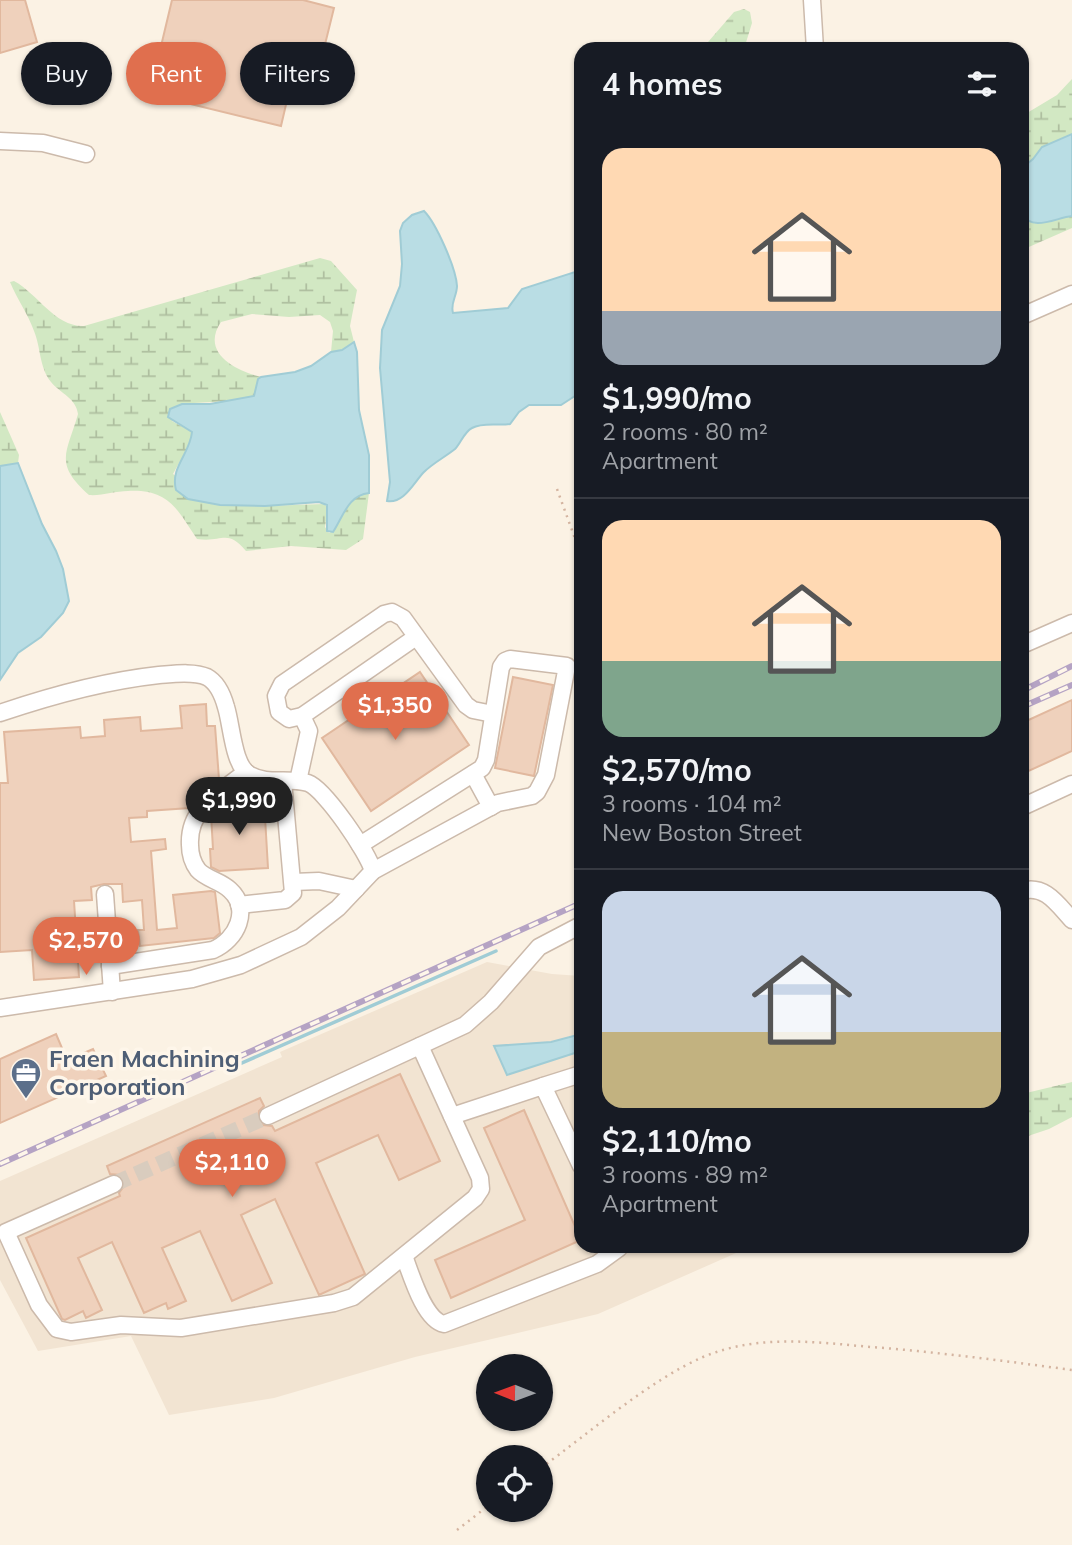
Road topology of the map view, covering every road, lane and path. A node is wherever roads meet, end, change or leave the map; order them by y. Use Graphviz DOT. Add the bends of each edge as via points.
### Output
graph roads {
  1 [pos="811,0"];
  2 [pos="814,42"];
  3 [pos="0,141"];
  4 [pos="86,154"];
  5 [pos="1072,294"];
  6 [pos="1029,313"];
  7 [pos="558,489"];
  8 [pos="574,535"];
  9 [pos="1072,623"];
  10 [pos="416,637"];
  11 [pos="1029,642"];
  12 [pos="0,713"];
  13 [pos="493,714"];
  14 [pos="302,716"];
  15 [pos="246,772"];
  16 [pos="473,774"];
  17 [pos="291,781"];
  18 [pos="1072,784"];
  19 [pos="1029,804"];
  20 [pos="491,807"];
  21 [pos="360,845"];
  22 [pos="373,871"];
  23 [pos="293,882"];
  24 [pos="356,888"];
  25 [pos="1029,889"];
  26 [pos="105,894"];
  27 [pos="239,905"];
  28 [pos="1072,920"];
  29 [pos="574,929"];
  30 [pos="110,966"];
  31 [pos="112,992"];
  32 [pos="0,1008"];
  33 [pos="421,1046"];
  34 [pos="574,1076"];
  35 [pos="543,1086"];
  36 [pos="268,1116"];
  37 [pos="452,1116"];
  38 [pos="574,1151"];
  39 [pos="114,1184"];
  40 [pos="612,1253"];
  41 [pos="404,1256"];
  42 [pos="1072,1370"];
  43 [pos="553,1459"];
  44 [pos="476,1515"];
  45 [pos="457,1530"];
  1 -- 2 [label="street"];
  3 -- 4 [label="street"];
  5 -- 6 [label="street"];
  7 -- 8 [label="path"];
  9 -- 11 [label="street"];
  10 -- 13 [label="street" via="466,705"];
  10 -- 14 [label="street"];
  10 -- 14 [label="street" via="401,616 389,612 284,682 276,693 279,712 289,719"];
  12 -- 15 [label="street" via="107,682 171,674 206,677 221,693 239,762"];
  13 -- 16 [label="street" via="485,762"];
  13 -- 20 [label="street" via="505,661 567,666 544,782 532,796"];
  14 -- 17 [label="street" via="309,731"];
  15 -- 17 [label="street" via="259,779"];
  15 -- 27 [label="street" via="204,805 189,837 191,856 200,873 225,886"];
  16 -- 20 [label="street"];
  16 -- 21 [label="street"];
  17 -- 21 [label="street" via="319,789"];
  17 -- 23 [label="street"];
  18 -- 19 [label="street"];
  20 -- 22 [label="street"];
  21 -- 22 [label="street"];
  22 -- 24 [label="street"];
  23 -- 24 [label="street"];
  23 -- 27 [label="street" via="293,893 287,899"];
  24 -- 31 [label="street" via="328,917 284,946 225,970"];
  25 -- 28 [label="street" via="1046,893"];
  26 -- 30 [label="street"];
  27 -- 30 [label="street" via="238,927 221,947"];
  29 -- 33 [label="street" via="540,947 475,1018"];
  30 -- 31 [label="street"];
  31 -- 32 [label="street"];
  33 -- 36 [label="street"];
  33 -- 37 [label="street"];
  34 -- 35 [label="street"];
  35 -- 37 [label="street"];
  35 -- 38 [label="street"];
  37 -- 41 [label="street" via="481,1189"];
  39 -- 41 [label="street" via="6,1232 39,1305 61,1331 121,1325 181,1328 341,1301 364,1290"];
  40 -- 41 [label="street" via="597,1264 444,1324 430,1316"];
  42 -- 43 [label="path" via="928,1351 800,1341 739,1345 685,1366"];
  44 -- 45 [label="path"];
}
